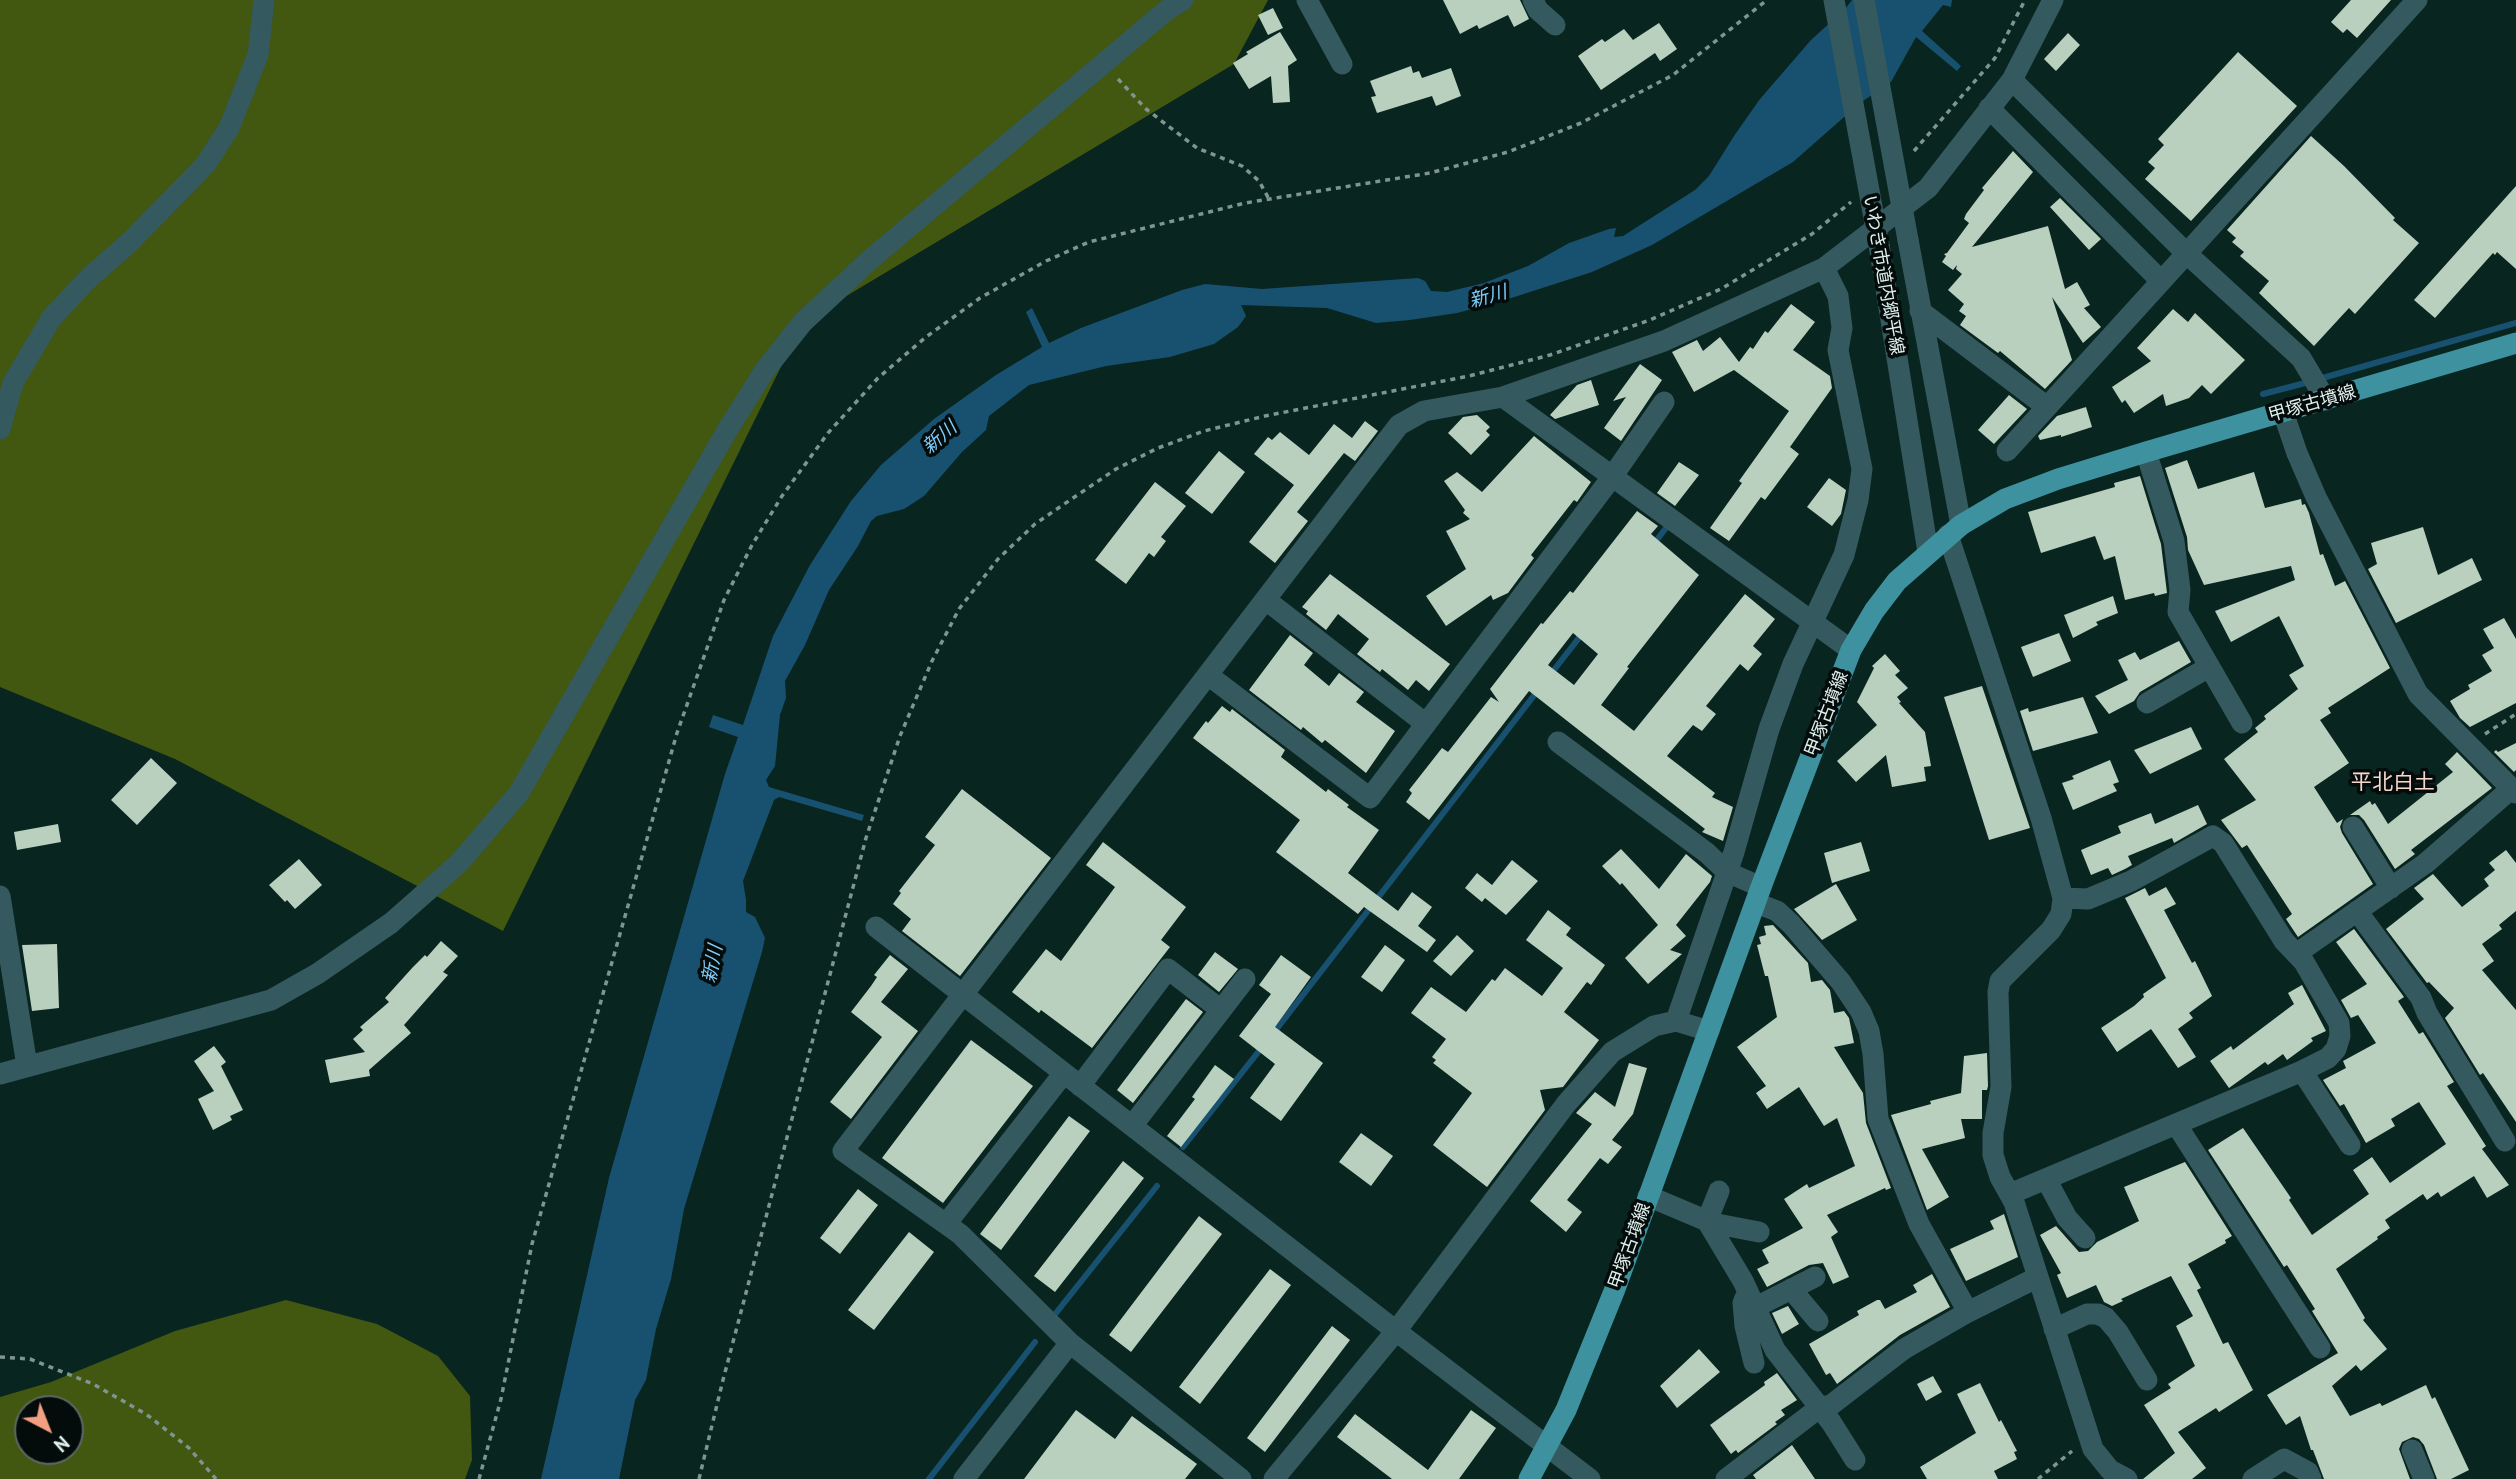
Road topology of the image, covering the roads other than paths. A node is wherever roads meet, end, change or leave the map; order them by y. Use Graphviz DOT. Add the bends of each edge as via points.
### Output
graph roads {
  1 [pos="264,0"];
  2 [pos="1183,0"];
  3 [pos="1307,0"];
  4 [pos="1534,0"];
  5 [pos="1834,0"];
  6 [pos="1864,0"];
  7 [pos="2053,0"];
  8 [pos="2417,0"];
  9 [pos="1555,25"];
  10 [pos="1342,64"];
  11 [pos="2012,80"];
  12 [pos="1990,108"];
  13 [pos="2186,253"];
  14 [pos="1824,268"];
  15 [pos="2161,281"];
  16 [pos="1920,312"];
  17 [pos="2516,343"];
  18 [pos="1503,397"];
  19 [pos="2326,400"];
  20 [pos="1664,402"];
  21 [pos="2047,407"];
  22 [pos="2283,412"];
  23 [pos="0,429"];
  24 [pos="2007,451"];
  25 [pos="2146,452"];
  26 [pos="1612,477"];
  27 [pos="1954,530"];
  28 [pos="1928,552"];
  29 [pos="1266,600"];
  30 [pos="1814,624"];
  31 [pos="1851,650"];
  32 [pos="2209,667"];
  33 [pos="1208,675"];
  34 [pos="2147,703"];
  35 [pos="2242,723"];
  36 [pos="1426,724"];
  37 [pos="1558,742"];
  38 [pos="2514,791"];
  39 [pos="2353,827"];
  40 [pos="1727,872"];
  41 [pos="2391,888"];
  42 [pos="1759,895"];
  43 [pos="0,896"];
  44 [pos="2063,898"];
  45 [pos="2357,911"];
  46 [pos="876,927"];
  47 [pos="2296,954"];
  48 [pos="1245,979"];
  49 [pos="964,995"];
  50 [pos="1221,1010"];
  51 [pos="1676,1021"];
  52 [pos="1709,1031"];
  53 [pos="27,1066"];
  54 [pos="2302,1071"];
  55 [pos="0,1074"];
  56 [pos="1072,1080"];
  57 [pos="2176,1124"];
  58 [pos="1132,1126"];
  59 [pos="2505,1141"];
  60 [pos="2350,1145"];
  61 [pos="2046,1179"];
  62 [pos="1719,1191"];
  63 [pos="2010,1194"];
  64 [pos="1648,1196"];
  65 [pos="1707,1221"];
  66 [pos="946,1224"];
  67 [pos="1759,1232"];
  68 [pos="2085,1238"];
  69 [pos="1815,1277"];
  70 [pos="2038,1277"];
  71 [pos="1791,1289"];
  72 [pos="1751,1301"];
  73 [pos="1968,1312"];
  74 [pos="1818,1321"];
  75 [pos="2054,1329"];
  76 [pos="1396,1331"];
  77 [pos="1070,1343"];
  78 [pos="2320,1349"];
  79 [pos="1754,1363"];
  80 [pos="2147,1380"];
  81 [pos="1819,1408"];
  82 [pos="1548,1446"];
  83 [pos="2412,1450"];
  84 [pos="1855,1460"];
  85 [pos="964,1479"];
  86 [pos="1241,1479"];
  87 [pos="1274,1479"];
  88 [pos="1529,1479"];
  89 [pos="1590,1479"];
  90 [pos="1726,1479"];
  91 [pos="2127,1479"];
  92 [pos="2253,1479"];
  93 [pos="2311,1479"];
  94 [pos="2424,1479"];
  1 -- 23 [label="street" via="258,55 229,128 206,164 52,317 13,383"];
  2 -- 53 [label="street" via="882,249 803,322 765,370 728,429 519,793 459,863 391,923 271,1000"];
  3 -- 10 [label="street"];
  4 -- 9 [label="street"];
  5 -- 28 [label="street, いわき市道内郷平線, bridge"];
  6 -- 16 [label="street, いわき市道内郷平線, bridge"];
  7 -- 11 [label="street"];
  8 -- 13 [label="street"];
  11 -- 12 [label="street"];
  11 -- 13 [label="street"];
  12 -- 14 [label="street" via="1928,188"];
  12 -- 15 [label="street"];
  13 -- 15 [label="street"];
  13 -- 19 [label="street" via="2301,358"];
  14 -- 18 [label="street" via="1664,341"];
  14 -- 30 [label="street" via="1838,296 1842,328 1838,350 1862,469 1844,555"];
  15 -- 21 [label="street"];
  16 -- 21 [label="street"];
  16 -- 27 [label="street, いわき市道内郷平線"];
  17 -- 19 [label="main road, 甲塚古墳線"];
  18 -- 26 [label="street"];
  18 -- 29 [label="street" via="1424,411 1399,425"];
  19 -- 22 [label="main road, 甲塚古墳線"];
  20 -- 26 [label="street"];
  21 -- 24 [label="street"];
  22 -- 25 [label="main road, 甲塚古墳線"];
  22 -- 38 [label="street" via="2316,497 2418,694"];
  25 -- 27 [label="main road, 甲塚古墳線" via="2005,499"];
  25 -- 32 [label="street" via="2174,541 2178,612"];
  26 -- 30 [label="street"];
  26 -- 36 [label="street"];
  27 -- 28 [label="main road, 甲塚古墳線"];
  27 -- 44 [label="street, いわき市道内郷平線"];
  28 -- 31 [label="main road, 甲塚古墳線" via="1897,581"];
  29 -- 33 [label="street"];
  29 -- 36 [label="street"];
  30 -- 31 [label="street"];
  30 -- 40 [label="street" via="1793,664 1769,729"];
  31 -- 42 [label="main road, 甲塚古墳線"];
  32 -- 34 [label="street"];
  32 -- 35 [label="street"];
  33 -- 36 [label="street" via="1370,798"];
  33 -- 49 [label="street"];
  37 -- 40 [label="street"];
  38 -- 41 [label="street"];
  39 -- 41 [label="street"];
  40 -- 42 [label="street"];
  40 -- 51 [label="street"];
  41 -- 45 [label="street"];
  42 -- 52 [label="main road, 甲塚古墳線"];
  42 -- 73 [label="street" via="1807,941 1861,1012 1873,1054 1878,1119 1919,1224"];
  43 -- 53 [label="street"];
  44 -- 47 [label="street" via="2088,899 2214,835"];
  44 -- 63 [label="street" via="2061,914 2051,930 2000,981 1998,992 2001,1087 1993,1155"];
  45 -- 47 [label="street"];
  45 -- 59 [label="street" via="2421,998"];
  46 -- 49 [label="street"];
  47 -- 54 [label="street" via="2339,1023 2340,1036 2328,1058"];
  48 -- 50 [label="street"];
  49 -- 56 [label="street"];
  49 -- 66 [label="street" via="843,1151"];
  50 -- 56 [label="street" via="1168,969"];
  50 -- 58 [label="street"];
  51 -- 52 [label="street"];
  51 -- 76 [label="street" via="1654,1026 1612,1052 1566,1104"];
  52 -- 64 [label="main road, 甲塚古墳線"];
  53 -- 55 [label="street"];
  54 -- 57 [label="street"];
  54 -- 60 [label="street"];
  56 -- 58 [label="street"];
  56 -- 66 [label="street"];
  57 -- 61 [label="street"];
  57 -- 78 [label="street"];
  58 -- 76 [label="street"];
  61 -- 63 [label="street"];
  61 -- 68 [label="street" via="2067,1219"];
  62 -- 65 [label="street"];
  63 -- 70 [label="street"];
  64 -- 65 [label="street"];
  64 -- 82 [label="main road, 甲塚古墳線" via="1615,1289"];
  65 -- 67 [label="street"];
  65 -- 72 [label="street"];
  66 -- 77 [label="street"];
  69 -- 71 [label="street"];
  70 -- 73 [label="street"];
  70 -- 75 [label="street"];
  71 -- 72 [label="street"];
  71 -- 74 [label="street"];
  72 -- 79 [label="street" via="1743,1303"];
  72 -- 81 [label="street" via="1774,1350"];
  73 -- 81 [label="street" via="1904,1349 1831,1405"];
  75 -- 80 [label="street" via="2087,1314 2106,1318"];
  75 -- 91 [label="street" via="2093,1449 2110,1470"];
  76 -- 82 [label="street"];
  76 -- 87 [label="street"];
  77 -- 85 [label="street"];
  77 -- 86 [label="street"];
  81 -- 84 [label="street"];
  81 -- 90 [label="street"];
  82 -- 88 [label="main road, 甲塚古墳線"];
  82 -- 89 [label="street"];
  83 -- 94 [label="street"];
  92 -- 93 [label="street" via="2284,1459 2308,1472"];
}
